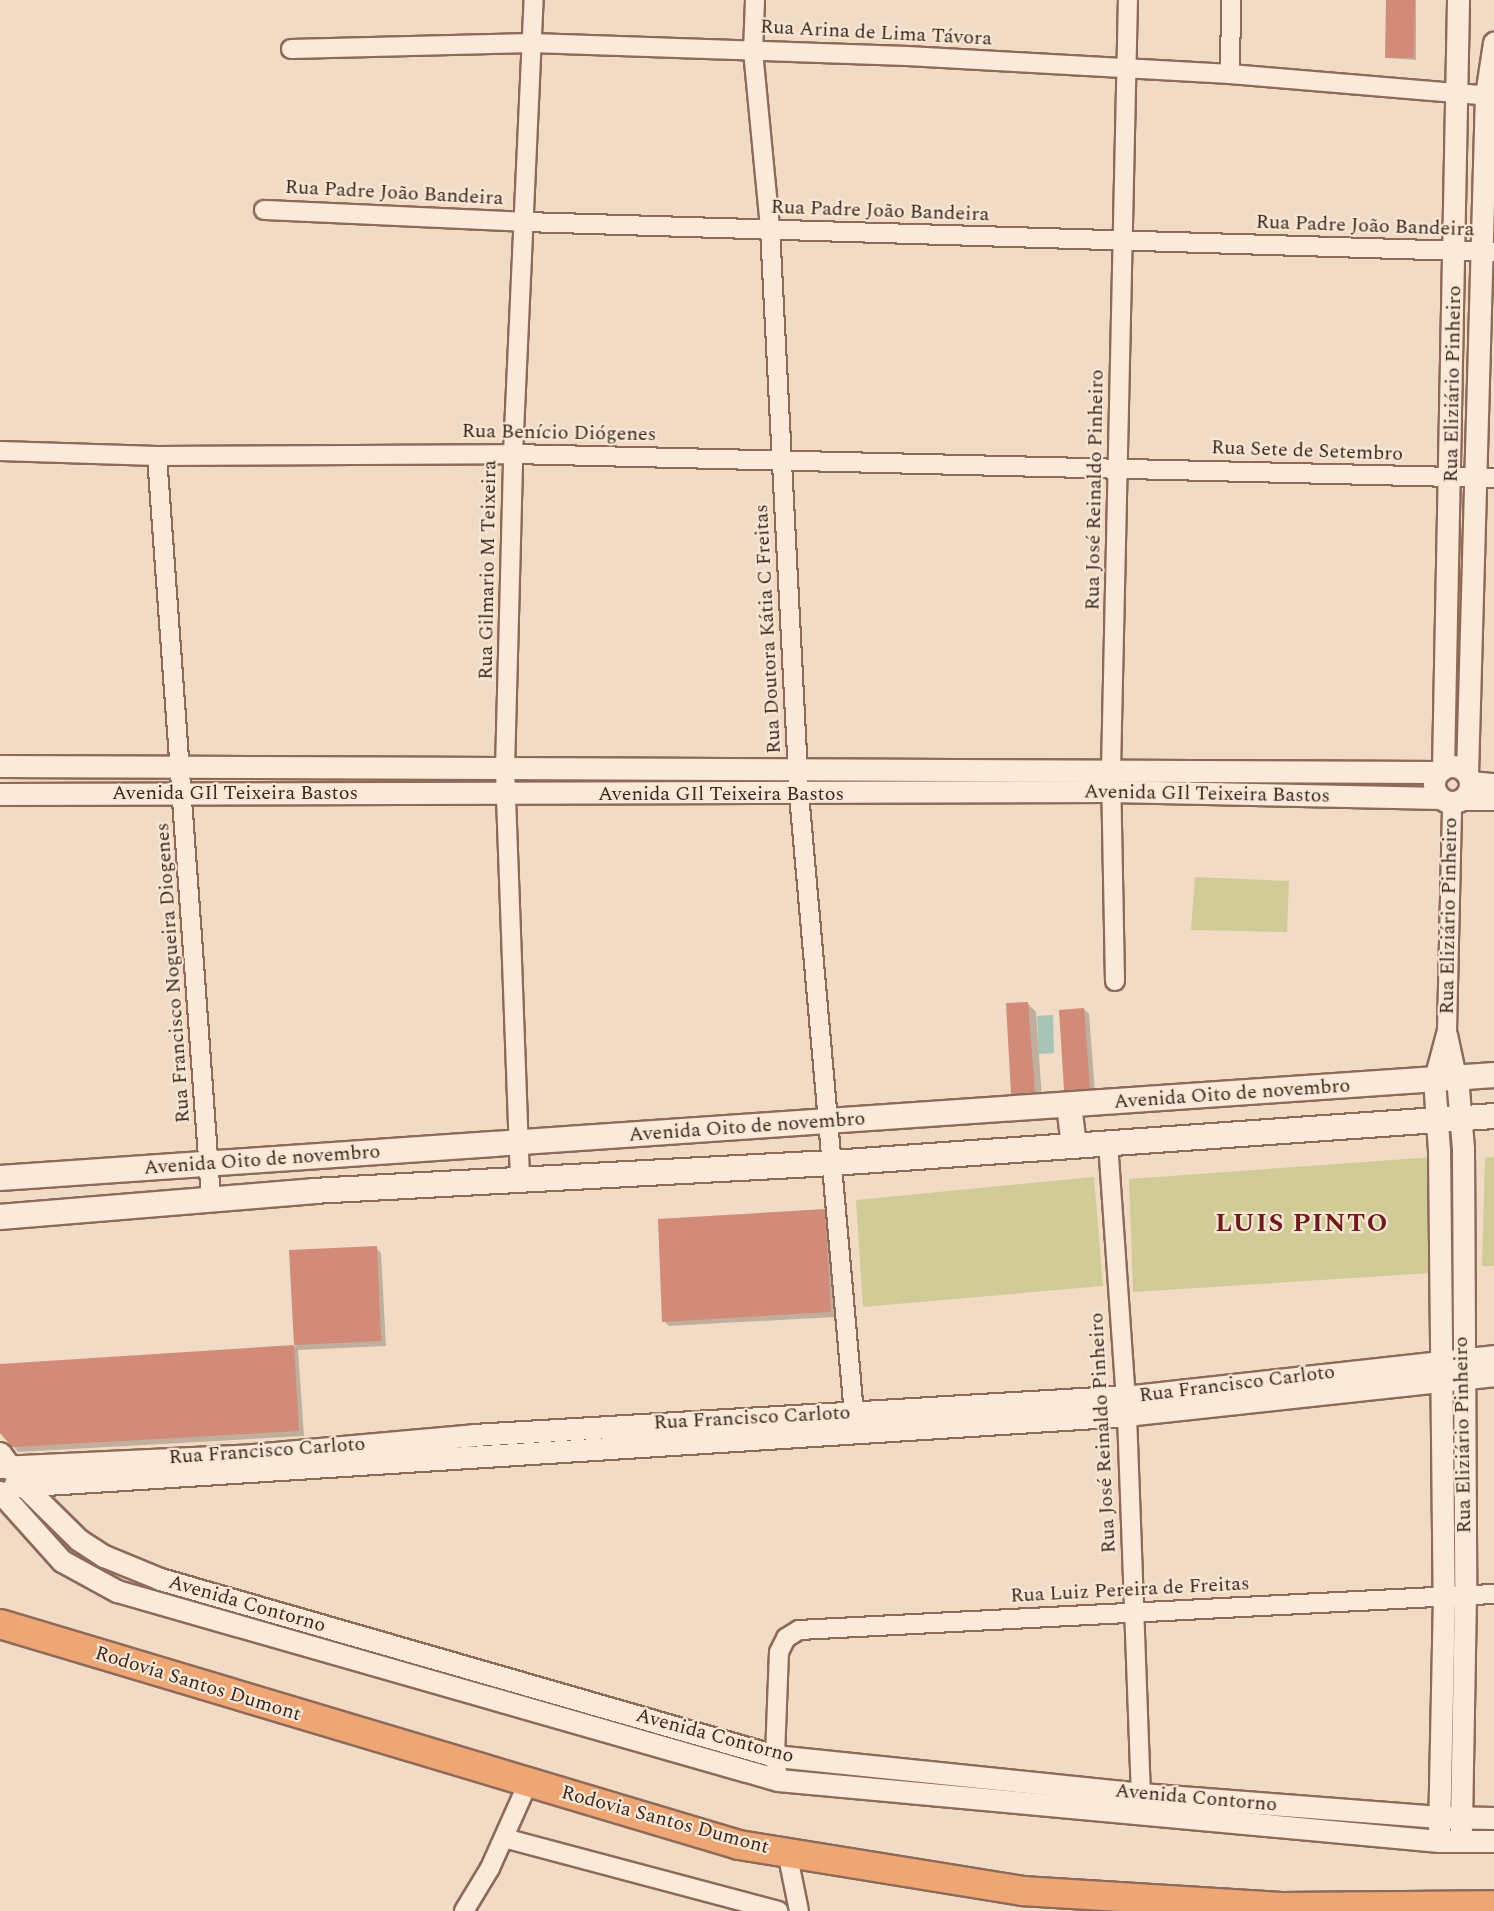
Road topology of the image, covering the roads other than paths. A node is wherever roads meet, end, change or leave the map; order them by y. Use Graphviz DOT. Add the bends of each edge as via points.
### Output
graph roads {
  1 [pos="534,0"];
  2 [pos="755,0"];
  3 [pos="1128,0"];
  4 [pos="1231,0"];
  5 [pos="1458,0"];
  6 [pos="532,43"];
  7 [pos="1494,43"];
  8 [pos="291,49"];
  9 [pos="753,51"];
  10 [pos="1128,68"];
  11 [pos="1230,74"];
  12 [pos="1458,93"];
  13 [pos="1490,95"];
  14 [pos="264,210"];
  15 [pos="525,222"];
  16 [pos="770,229"];
  17 [pos="1123,241"];
  18 [pos="1456,252"];
  19 [pos="1488,252"];
  20 [pos="0,451"];
  21 [pos="513,454"];
  22 [pos="158,456"];
  23 [pos="781,460"];
  24 [pos="1118,469"];
  25 [pos="1452,478"];
  26 [pos="1486,478"];
  27 [pos="0,766"];
  28 [pos="181,768"];
  29 [pos="505,769"];
  30 [pos="799,769"];
  31 [pos="1111,770"];
  32 [pos="978,771"];
  33 [pos="1441,771"];
  34 [pos="1494,784"];
  35 [pos="1111,791"];
  36 [pos="1459,791"];
  37 [pos="183,792"];
  38 [pos="0,794"];
  39 [pos="799,794"];
  40 [pos="978,794"];
  41 [pos="506,795"];
  42 [pos="1494,800"];
  43 [pos="1115,981"];
  44 [pos="1494,1075"];
  45 [pos="1446,1078"];
  46 [pos="1069,1105"];
  47 [pos="1494,1116"];
  48 [pos="1462,1118"];
  49 [pos="1438,1119"];
  50 [pos="826,1122"];
  51 [pos="637,1134"];
  52 [pos="518,1141"];
  53 [pos="1108,1143"];
  54 [pos="1074,1146"];
  55 [pos="311,1156"];
  56 [pos="832,1163"];
  57 [pos="209,1165"];
  58 [pos="640,1173"];
  59 [pos="0,1178"];
  60 [pos="520,1179"];
  61 [pos="313,1191"];
  62 [pos="211,1199"];
  63 [pos="0,1217"];
  64 [pos="1494,1356"];
  65 [pos="1452,1368"];
  66 [pos="1494,1375"];
  67 [pos="1126,1406"];
  68 [pos="854,1413"];
  69 [pos="986,1415"];
  70 [pos="541,1431"];
  71 [pos="856,1434"];
  72 [pos="383,1453"];
  73 [pos="542,1454"];
  74 [pos="3,1461"];
  75 [pos="23,1485"];
  76 [pos="0,1487"];
  77 [pos="0,1492"];
  78 [pos="160,1579"];
  79 [pos="1494,1594"];
  80 [pos="1455,1596"];
  81 [pos="153,1604"];
  82 [pos="1133,1612"];
  83 [pos="0,1624"];
  84 [pos="775,1756"];
  85 [pos="778,1779"];
  86 [pos="528,1783"];
  87 [pos="1141,1794"];
  88 [pos="1439,1817"];
  89 [pos="1461,1818"];
  90 [pos="1494,1818"];
  91 [pos="504,1838"];
  92 [pos="1439,1841"];
  93 [pos="1494,1841"];
  94 [pos="1461,1842"];
  95 [pos="787,1852"];
  96 [pos="1494,1905"];
  97 [pos="464,1911"];
  98 [pos="778,1911"];
  99 [pos="799,1911"];
  1 -- 6 [label="street, Rua Gilmario M Teixeira"];
  2 -- 9 [label="street, Rua Doutora Kátia C Freitas"];
  3 -- 10 [label="street, Rua José Reinaldo Pinheiro"];
  4 -- 11 [label="street"];
  5 -- 12 [label="street, Rua Eliziário Pinheiro"];
  6 -- 8 [label="street, Rua Arina de Lima Távora"];
  6 -- 9 [label="street, Rua Arina de Lima Távora"];
  6 -- 15 [label="street, Rua Gilmario M Teixeira"];
  7 -- 13 [label="street, Rua Eliziário Pinheiro"];
  9 -- 10 [label="street, Rua Arina de Lima Távora"];
  9 -- 16 [label="street, Rua Doutora Kátia C Freitas"];
  10 -- 11 [label="street, Rua Arina de Lima Távora"];
  10 -- 17 [label="street, Rua José Reinaldo Pinheiro"];
  11 -- 12 [label="street, Rua Arina de Lima Távora"];
  12 -- 13 [label="street, Rua Arina de Lima Távora"];
  12 -- 18 [label="street, Rua Eliziário Pinheiro"];
  13 -- 19 [label="street, Rua Eliziário Pinheiro"];
  14 -- 15 [label="street, Rua Padre João Bandeira"];
  15 -- 16 [label="street, Rua Padre João Bandeira"];
  15 -- 21 [label="street, Rua Gilmario M Teixeira"];
  16 -- 17 [label="street, Rua Padre João Bandeira"];
  16 -- 23 [label="street, Rua Doutora Kátia C Freitas"];
  17 -- 18 [label="street, Rua Padre João Bandeira"];
  17 -- 24 [label="street, Rua José Reinaldo Pinheiro"];
  18 -- 19 [label="street, Rua Padre João Bandeira"];
  18 -- 25 [label="street, Rua Eliziário Pinheiro"];
  19 -- 26 [label="street, Rua Eliziário Pinheiro"];
  20 -- 22 [label="street, Rua Benício Diógenes"];
  21 -- 22 [label="street, Rua Benício Diógenes"];
  21 -- 23 [label="street, Rua Benício Diógenes"];
  21 -- 29 [label="street, Rua Gilmario M Teixeira"];
  22 -- 28 [label="street, Rua Francisco Nogueira Diogenes"];
  23 -- 24 [label="street, Rua Benício Diógenes"];
  23 -- 30 [label="street, Rua Doutora Kátia C Freitas"];
  24 -- 25 [label="street, Rua Sete de Setembro"];
  24 -- 31 [label="street, Rua José Reinaldo Pinheiro"];
  25 -- 26 [label="street, Rua Sete de Setembro"];
  25 -- 33 [label="street, Rua Eliziário Pinheiro"];
  26 -- 36 [label="street, Rua Eliziário Pinheiro"];
  27 -- 28 [label="street, Avenida GIl Teixeira Bastos"];
  28 -- 29 [label="street, Avenida GIl Teixeira Bastos"];
  28 -- 37 [label="street, Rua Francisco Nogueira Diogenes"];
  29 -- 30 [label="street, Avenida GIl Teixeira Bastos"];
  29 -- 41 [label="street, Rua Gilmario M Teixeira"];
  30 -- 32 [label="street, Avenida GIl Teixeira Bastos"];
  30 -- 39 [label="street, Rua Doutora Kátia C Freitas"];
  31 -- 32 [label="street, Avenida GIl Teixeira Bastos"];
  31 -- 33 [label="street, Avenida GIl Teixeira Bastos"];
  31 -- 35 [label="street, Rua José Reinaldo Pinheiro"];
  32 -- 40 [label="street"];
  33 -- 36 [label="street, Avenida GIl Teixeira Bastos" via="1454,766"];
  33 -- 36 [label="street, Rua Eliziário Pinheiro" via="1435,789"];
  34 -- 36 [label="street"];
  35 -- 36 [label="street, Avenida GIl Teixeira Bastos"];
  35 -- 40 [label="street, Avenida GIl Teixeira Bastos"];
  35 -- 43 [label="street, Rua José Reinaldo Pinheiro"];
  36 -- 42 [label="street"];
  36 -- 45 [label="street, Rua Eliziário Pinheiro"];
  37 -- 38 [label="street, Avenida GIl Teixeira Bastos"];
  37 -- 41 [label="street, Avenida GIl Teixeira Bastos"];
  37 -- 57 [label="street, Rua Francisco Nogueira Diogenes"];
  39 -- 40 [label="street, Avenida GIl Teixeira Bastos"];
  39 -- 41 [label="street, Avenida GIl Teixeira Bastos"];
  39 -- 50 [label="street, Rua Doutora Kátia C Freitas"];
  41 -- 52 [label="street, Rua Gilmario M Teixeira"];
  44 -- 45 [label="main road, Avenida Oito de novembro"];
  45 -- 46 [label="main road, Avenida Oito de novembro"];
  45 -- 48 [label="street, Rua Eliziário Pinheiro"];
  45 -- 49 [label="street, Rua Eliziário Pinheiro"];
  46 -- 50 [label="main road, Avenida Oito de novembro"];
  46 -- 54 [label="main road"];
  47 -- 48 [label="main road, Avenida Oito de novembro"];
  48 -- 49 [label="main road, Avenida Oito de novembro"];
  48 -- 65 [label="street, Rua Eliziário Pinheiro"];
  49 -- 53 [label="main road, Avenida Oito de novembro"];
  49 -- 65 [label="street, Rua Eliziário Pinheiro"];
  50 -- 51 [label="main road, Avenida Oito de novembro"];
  50 -- 56 [label="street, Rua Doutora Kátia C Freitas"];
  51 -- 52 [label="main road, Avenida Oito de novembro"];
  51 -- 58 [label="main road"];
  52 -- 55 [label="main road, Avenida Oito de novembro"];
  52 -- 60 [label="street, Rua Gilmario M Teixeira"];
  53 -- 54 [label="main road, Avenida Oito de novembro"];
  53 -- 67 [label="street, Rua José Reinaldo Pinheiro"];
  54 -- 56 [label="main road, Avenida Oito de novembro"];
  55 -- 57 [label="main road, Avenida Oito de novembro"];
  55 -- 61 [label="main road"];
  56 -- 58 [label="main road, Avenida Oito de novembro"];
  56 -- 68 [label="street, Rua Doutora Kátia C Freitas"];
  57 -- 59 [label="main road, Avenida Oito de novembro"];
  57 -- 62 [label="street, Rua Francisco Nogueira Diogenes"];
  58 -- 60 [label="main road, Avenida Oito de novembro"];
  60 -- 61 [label="main road, Avenida Oito de novembro"];
  61 -- 62 [label="main road, Avenida Oito de novembro"];
  62 -- 63 [label="main road, Avenida Oito de novembro"];
  64 -- 65 [label="street, Rua Francisco Carloto"];
  65 -- 66 [label="street, Rua Francisco Carloto"];
  65 -- 67 [label="street, Rua Francisco Carloto"];
  65 -- 80 [label="street, Rua Eliziário Pinheiro"];
  67 -- 69 [label="street, Rua Francisco Carloto"];
  67 -- 82 [label="street, Rua José Reinaldo Pinheiro"];
  68 -- 69 [label="street, Rua Francisco Carloto"];
  68 -- 70 [label="street, Rua Francisco Carloto"];
  68 -- 71 [label="street, Rua Doutora Kátia C Freitas"];
  69 -- 71 [label="street, Rua Francisco Carloto"];
  70 -- 72 [label="street, Rua Francisco Carloto"];
  70 -- 73 [label="street"];
  71 -- 73 [label="street, Rua Francisco Carloto"];
  72 -- 73 [label="street, Rua Francisco Carloto"];
  72 -- 74 [label="street, Rua Francisco Carloto"];
  72 -- 75 [label="street, Rua Francisco Carloto"];
  74 -- 75 [label="street, Avenida Contorno"];
  75 -- 76 [label="street, Rua Francisco Carloto"];
  75 -- 78 [label="street, Avenida Contorno" via="79,1540 104,1556"];
  77 -- 81 [label="street, Avenida Contorno" via="62,1561 91,1580"];
  78 -- 81 [label="street"];
  78 -- 84 [label="street, Avenida Contorno"];
  79 -- 80 [label="street, Rua Luiz Pereira de Freitas"];
  80 -- 82 [label="street, Rua Luiz Pereira de Freitas"];
  80 -- 88 [label="street, Rua Eliziário Pinheiro"];
  80 -- 89 [label="street, Rua Eliziário Pinheiro"];
  81 -- 85 [label="street, Avenida Contorno"];
  82 -- 84 [label="street, Rua Luiz Pereira de Freitas" via="799,1630 786,1638 779,1652"];
  82 -- 87 [label="street, Rua José Reinaldo Pinheiro"];
  83 -- 86 [label="highway, Rodovia Santos Dumont"];
  84 -- 85 [label="street"];
  84 -- 87 [label="street, Avenida Contorno"];
  85 -- 92 [label="street, Avenida Contorno"];
  86 -- 91 [label="street"];
  86 -- 95 [label="highway, Rodovia Santos Dumont" via="739,1845"];
  87 -- 88 [label="street, Avenida Contorno"];
  88 -- 89 [label="street, Avenida Contorno"];
  88 -- 92 [label="street, Rua Eliziário Pinheiro"];
  89 -- 90 [label="street, Avenida Contorno"];
  89 -- 94 [label="street, Rua Eliziário Pinheiro"];
  91 -- 97 [label="street" via="481,1887"];
  91 -- 98 [label="street"];
  92 -- 94 [label="street, Avenida Contorno"];
  93 -- 94 [label="street, Avenida Contorno"];
  95 -- 96 [label="highway, Rodovia Santos Dumont" via="1022,1891 1282,1907"];
  95 -- 99 [label="street"];
}
